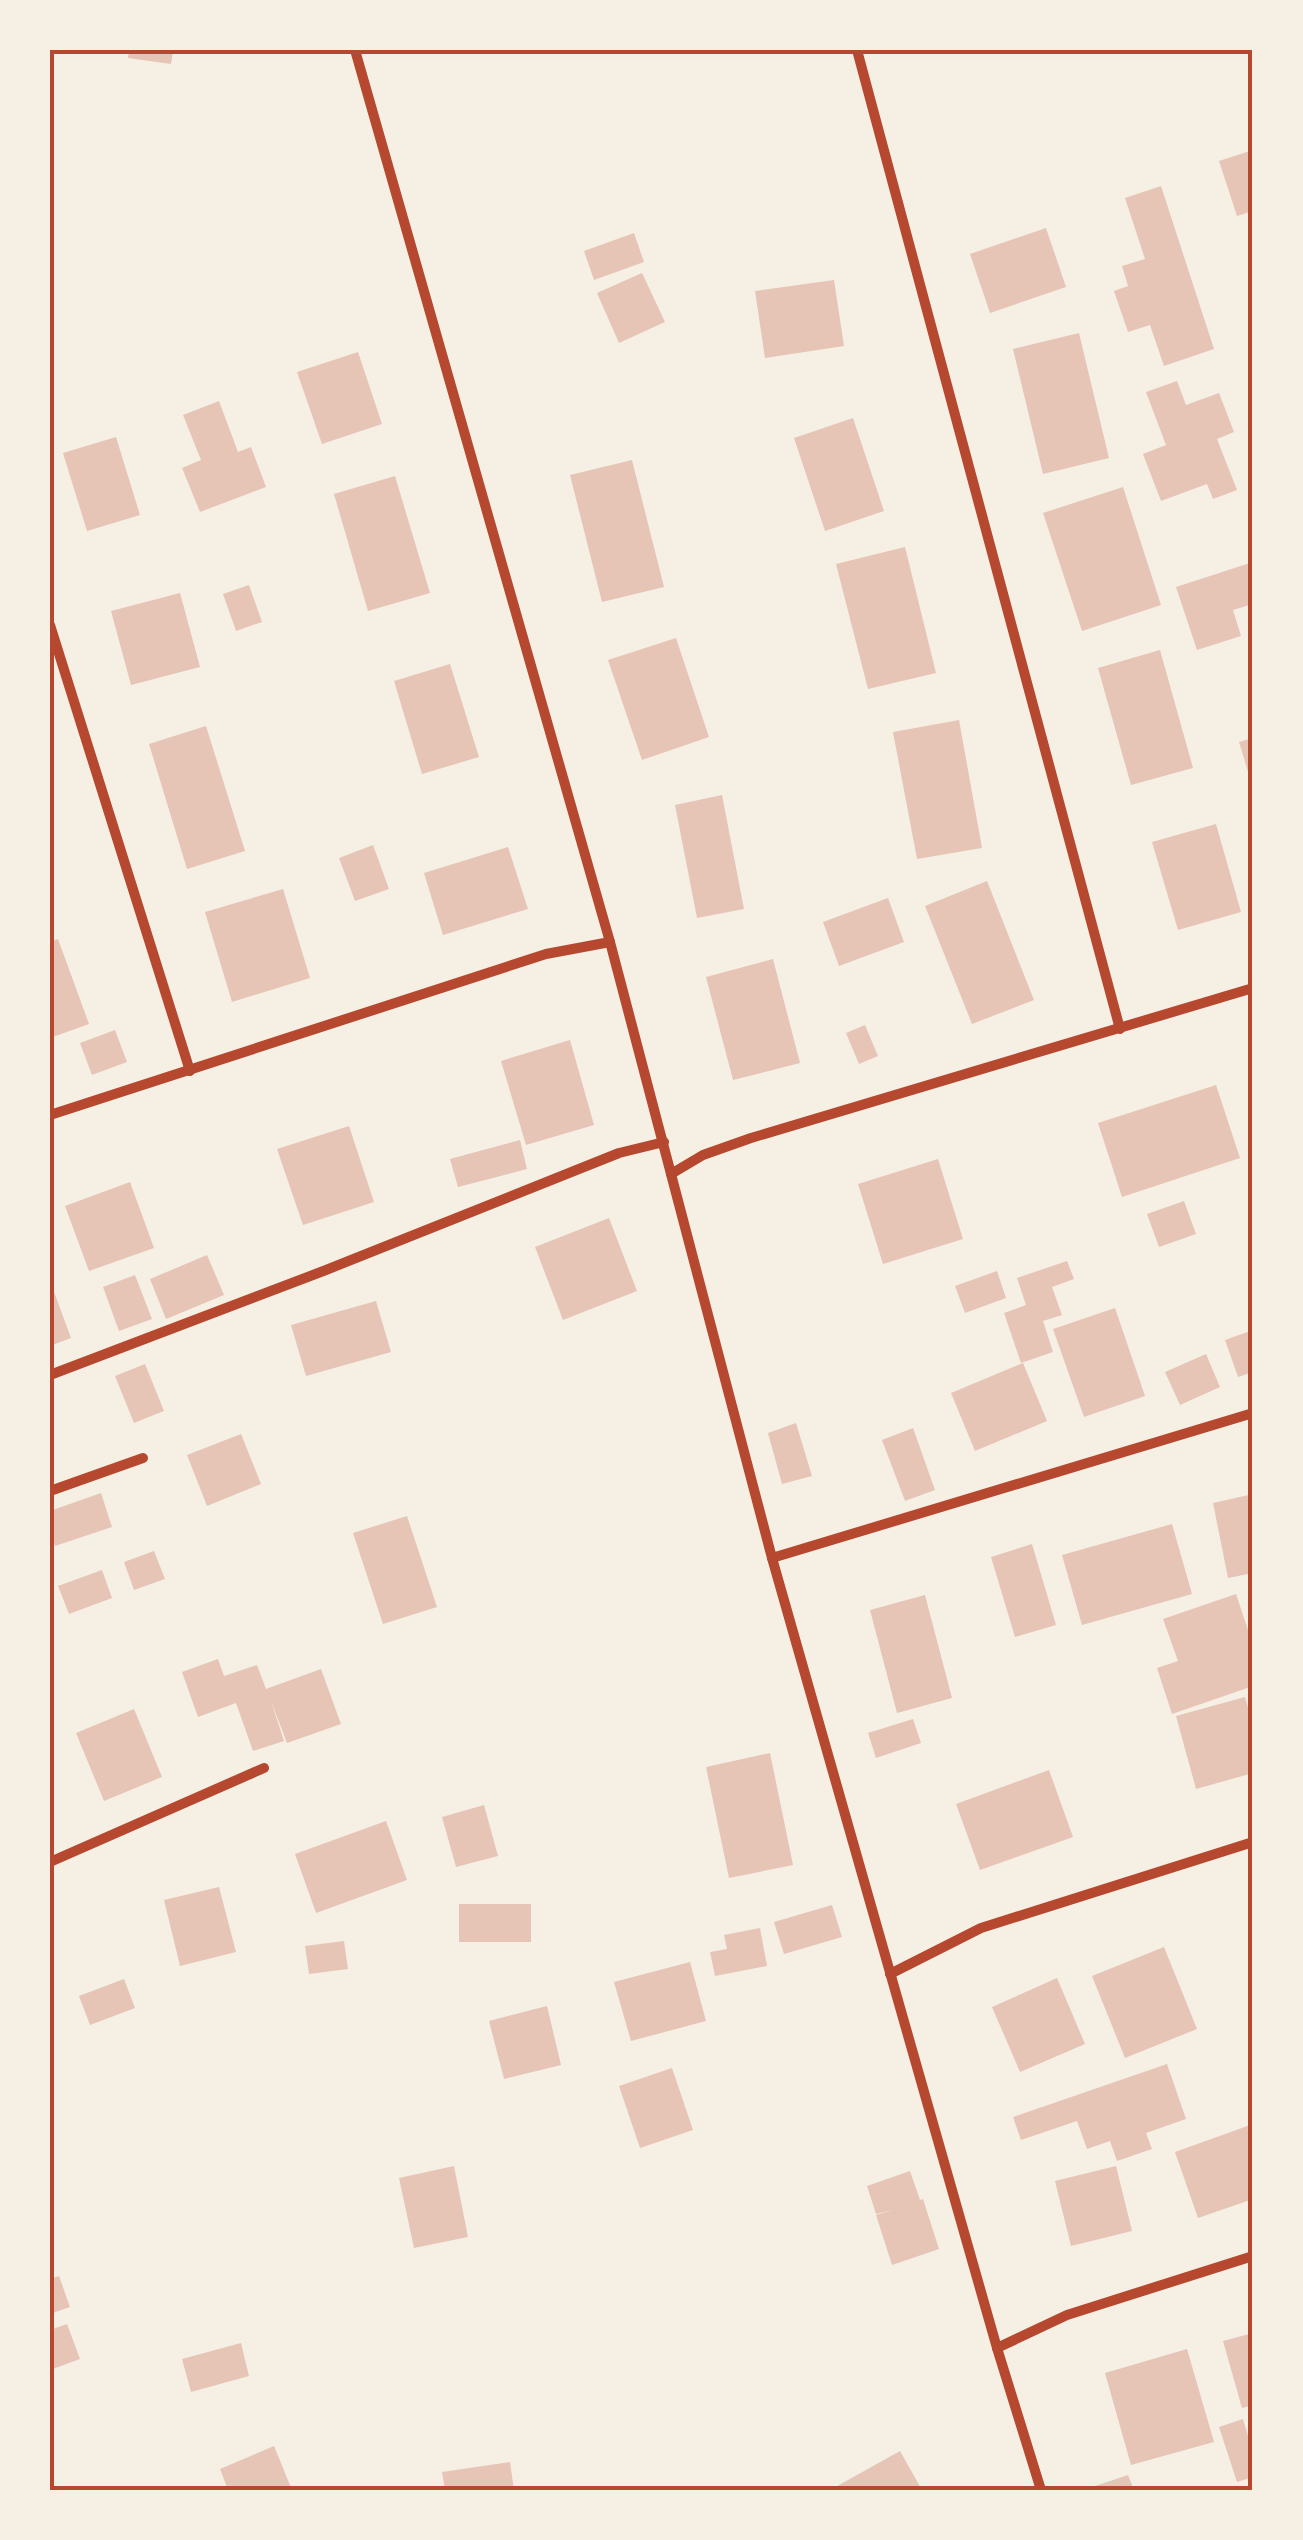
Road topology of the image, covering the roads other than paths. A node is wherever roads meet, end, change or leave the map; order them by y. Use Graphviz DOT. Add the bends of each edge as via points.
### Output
graph roads {
  1 [pos="354,50"];
  2 [pos="857,50"];
  3 [pos="50,626"];
  4 [pos="610,942"];
  5 [pos="1253,988"];
  6 [pos="1120,1029"];
  7 [pos="190,1071"];
  8 [pos="50,1115"];
  9 [pos="664,1142"];
  10 [pos="672,1174"];
  11 [pos="50,1375"];
  12 [pos="1253,1413"];
  13 [pos="143,1458"];
  14 [pos="50,1491"];
  15 [pos="772,1558"];
  16 [pos="264,1768"];
  17 [pos="1253,1842"];
  18 [pos="50,1862"];
  19 [pos="890,1974"];
  20 [pos="1253,2256"];
  21 [pos="997,2348"];
  22 [pos="1041,2490"];
  1 -- 4 [label="street"];
  2 -- 6 [label="street"];
  3 -- 7 [label="street"];
  4 -- 7 [label="street" via="546,954"];
  4 -- 9 [label="street"];
  5 -- 6 [label="street"];
  6 -- 10 [label="street" via="751,1138"];
  7 -- 8 [label="street"];
  9 -- 10 [label="street"];
  9 -- 11 [label="street"];
  10 -- 15 [label="street"];
  12 -- 15 [label="street"];
  13 -- 14 [label="street"];
  15 -- 19 [label="street"];
  16 -- 18 [label="street"];
  17 -- 19 [label="street" via="981,1928"];
  19 -- 21 [label="street"];
  20 -- 21 [label="street" via="1067,2315"];
  21 -- 22 [label="street"];
}
